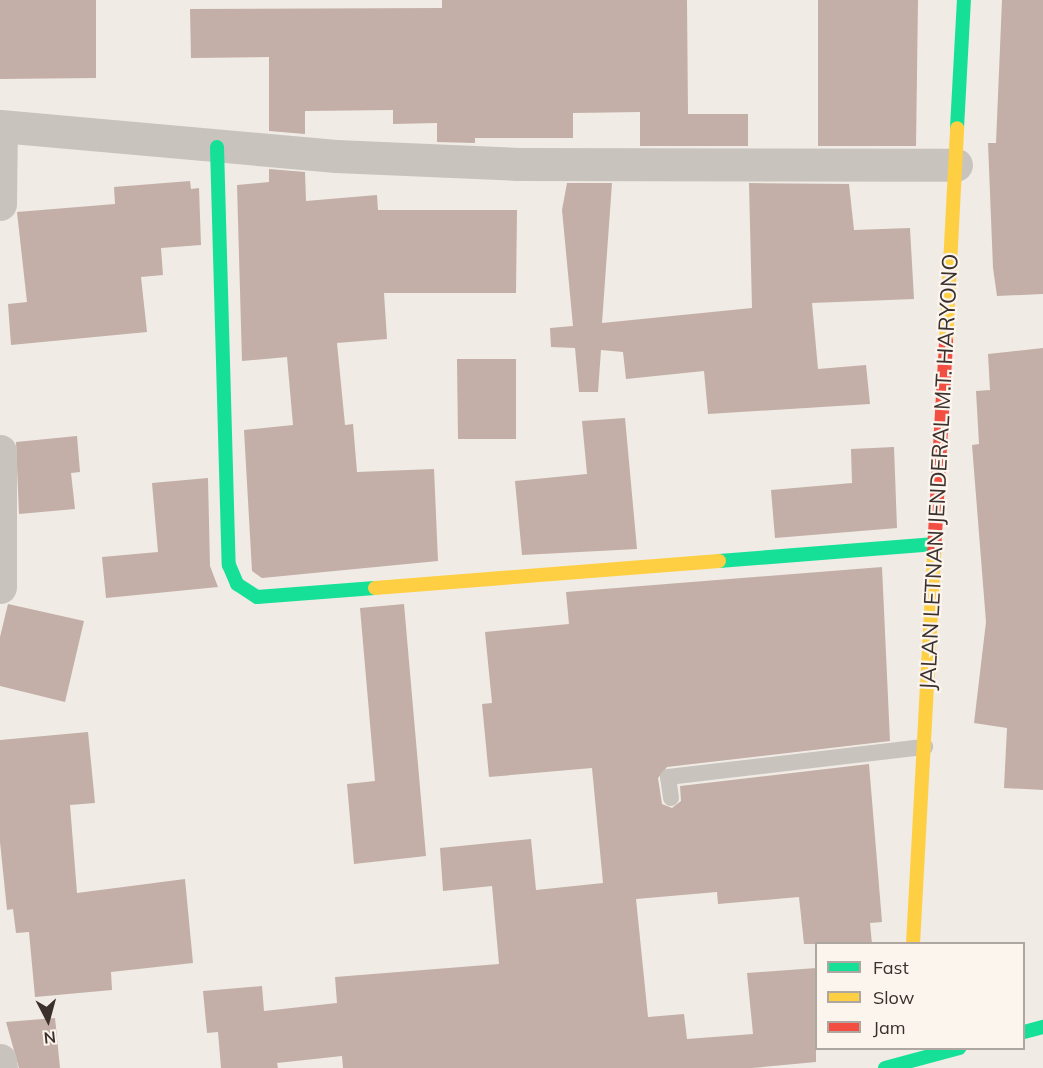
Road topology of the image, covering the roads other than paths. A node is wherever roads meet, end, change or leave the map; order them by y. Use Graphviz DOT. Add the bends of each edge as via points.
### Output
graph roads {
  1 [pos="964,0"];
  2 [pos="1,126"];
  3 [pos="217,147"];
  4 [pos="956,165"];
  5 [pos="0,204"];
  6 [pos="0,451"];
  7 [pos="935,544"];
  8 [pos="0,586"];
  9 [pos="925,747"];
  10 [pos="671,798"];
  11 [pos="913,942"];
  12 [pos="1043,1027"];
  13 [pos="1025,1032"];
  14 [pos="950,1050"];
  15 [pos="0,1060"];
  16 [pos="904,1060"];
  17 [pos="1,1068"];
  18 [pos="885,1068"];
  1 -- 4 [label="street, JALAN LETNAN JENDERAL M.T. HARYONO"];
  2 -- 3 [label="street"];
  2 -- 5 [label="street"];
  3 -- 4 [label="street" via="518,164"];
  3 -- 7 [label="street" via="230,565 237,584 257,597"];
  4 -- 7 [label="street, JALAN LETNAN JENDERAL M.T. HARYONO"];
  6 -- 8 [label="street"];
  7 -- 9 [label="street, JALAN LETNAN JENDERAL M.T. HARYONO"];
  9 -- 10 [label="lane" via="668,777"];
  9 -- 11 [label="street, JALAN LETNAN JENDERAL M.T. HARYONO"];
  12 -- 13 [label="street"];
  14 -- 16 [label="street"];
  15 -- 17 [label="street"];
  16 -- 18 [label="street"];
}
